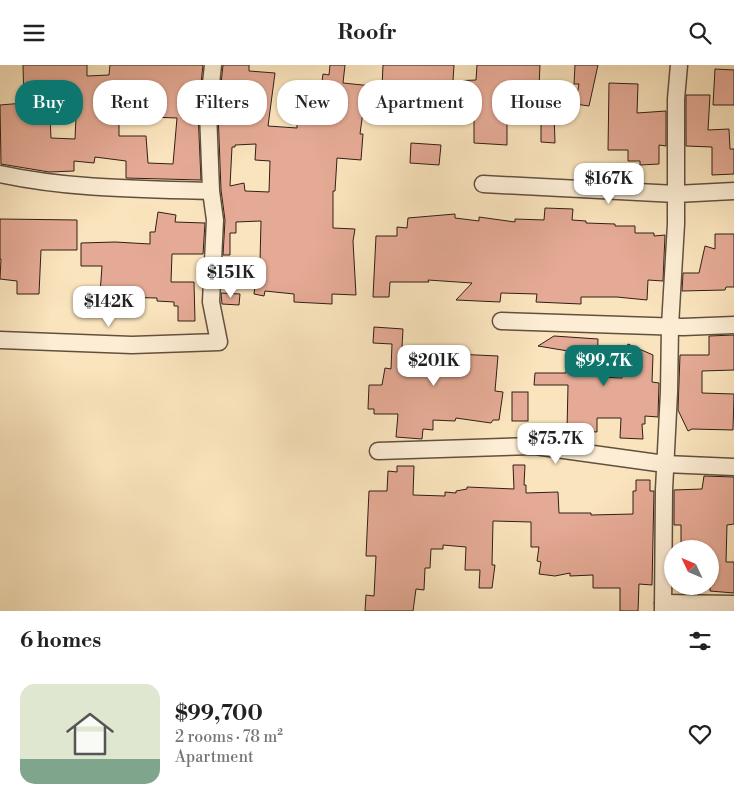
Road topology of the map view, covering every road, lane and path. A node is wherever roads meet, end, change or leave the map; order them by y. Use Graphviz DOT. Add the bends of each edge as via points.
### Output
graph roads {
  1 [pos="213,65"];
  2 [pos="679,65"];
  3 [pos="0,174"];
  4 [pos="484,184"];
  5 [pos="211,191"];
  6 [pos="734,191"];
  7 [pos="676,194"];
  8 [pos="502,321"];
  9 [pos="734,325"];
  10 [pos="670,326"];
  11 [pos="0,340"];
  12 [pos="378,451"];
  13 [pos="665,464"];
  14 [pos="734,467"];
  15 [pos="734,604"];
  16 [pos="663,607"];
  1 -- 5 [label="street" via="208,112"];
  2 -- 7 [label="street"];
  3 -- 5 [label="street" via="31,181 110,188"];
  4 -- 7 [label="street"];
  5 -- 11 [label="street" via="215,220 210,302 219,342 132,345"];
  6 -- 7 [label="street"];
  7 -- 10 [label="street"];
  8 -- 10 [label="street"];
  9 -- 10 [label="street"];
  10 -- 13 [label="street"];
  12 -- 13 [label="street" via="535,446"];
  13 -- 14 [label="street"];
  13 -- 16 [label="street"];
  15 -- 16 [label="street"];
}
